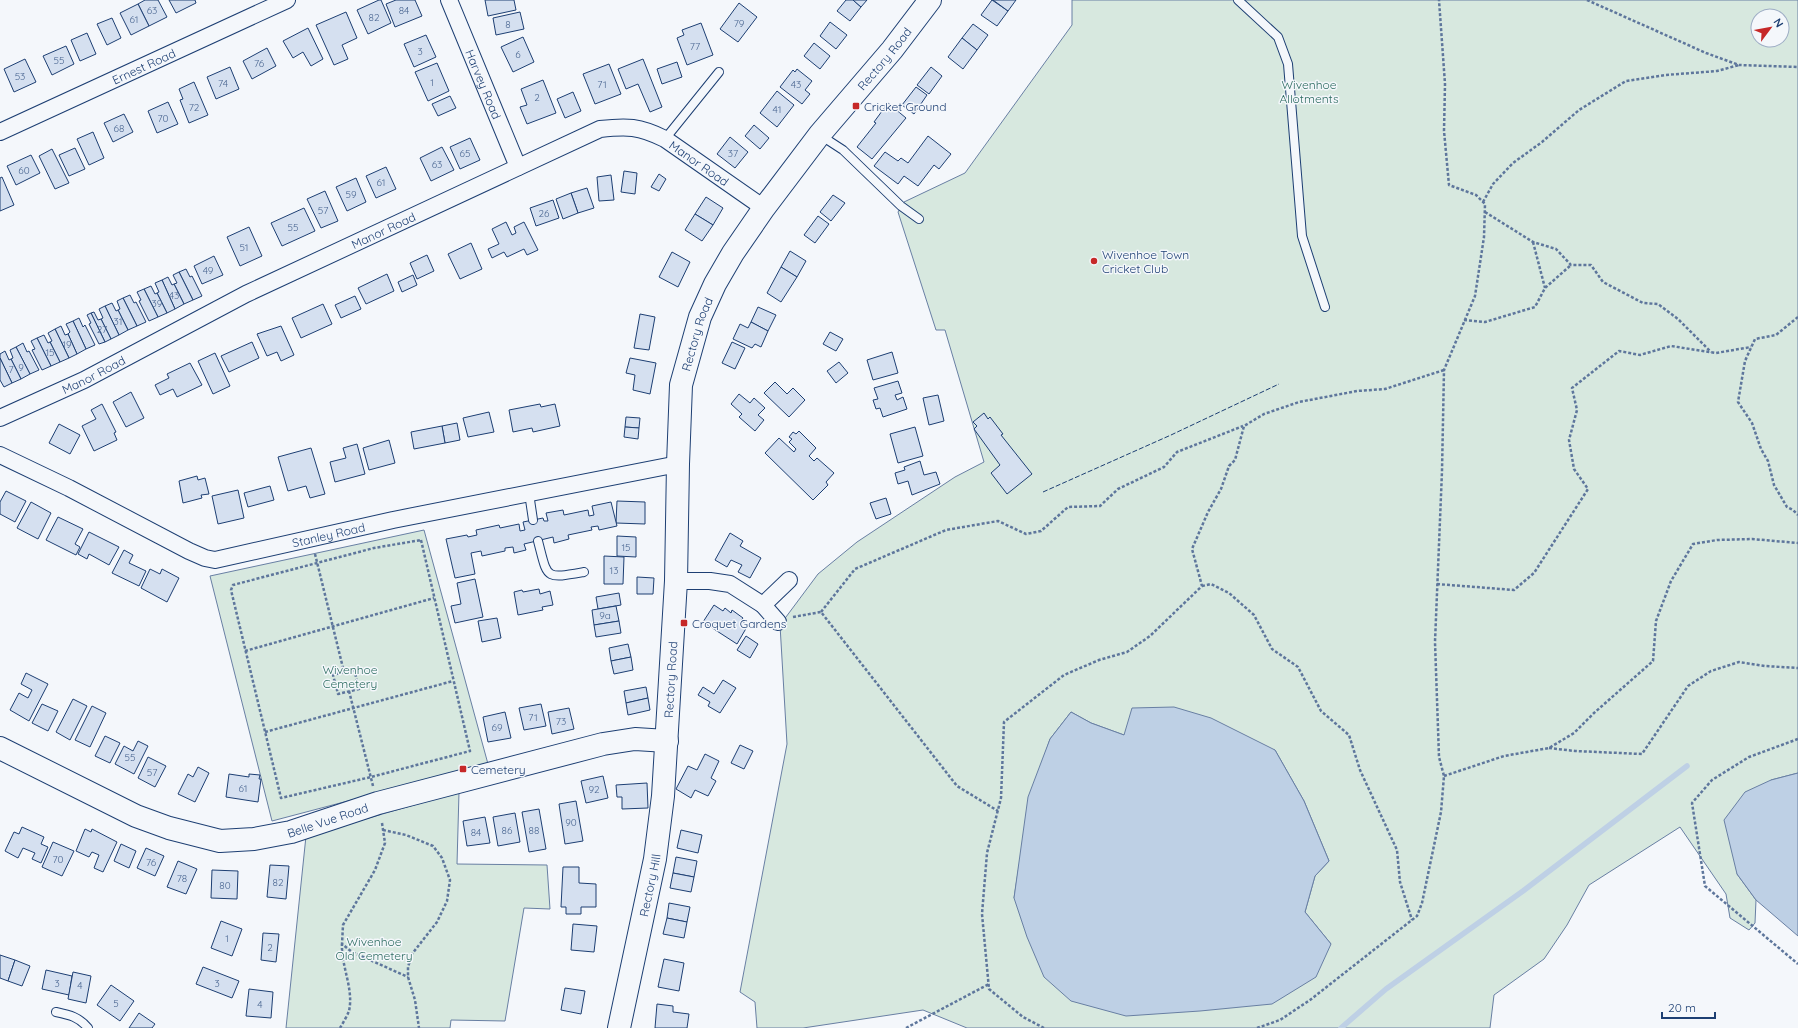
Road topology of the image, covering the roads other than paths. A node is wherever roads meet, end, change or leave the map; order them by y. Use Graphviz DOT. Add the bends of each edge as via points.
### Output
graph roads {
  1 [pos="286,0"];
  2 [pos="449,0"];
  3 [pos="930,0"];
  4 [pos="1238,0"];
  5 [pos="719,72"];
  6 [pos="0,132"];
  7 [pos="820,134"];
  8 [pos="665,138"];
  9 [pos="518,168"];
  10 [pos="764,208"];
  11 [pos="919,219"];
  12 [pos="1325,307"];
  13 [pos="0,418"];
  14 [pos="0,455"];
  15 [pos="678,464"];
  16 [pos="529,493"];
  17 [pos="533,520"];
  18 [pos="538,541"];
  19 [pos="584,572"];
  20 [pos="789,580"];
  21 [pos="676,581"];
  22 [pos="763,605"];
  23 [pos="778,622"];
  24 [pos="667,741"];
  25 [pos="0,748"];
  26 [pos="56,1012"];
  27 [pos="88,1028"];
  28 [pos="619,1028"];
  1 -- 6 [label="street, Ernest Road"];
  2 -- 9 [label="street, Harvey Road"];
  3 -- 7 [label="street, Rectory Road" via="892,50"];
  4 -- 12 [label="lane" via="1278,37 1288,64 1302,236"];
  5 -- 8 [label="lane"];
  7 -- 10 [label="street, Rectory Road"];
  7 -- 11 [label="lane" via="843,150 901,206"];
  8 -- 9 [label="street, Manor Road" via="650,131 627,126 600,129"];
  8 -- 10 [label="street, Manor Road"];
  9 -- 13 [label="street, Manor Road" via="246,294 84,380"];
  10 -- 15 [label="street, Rectory Road" via="733,253 700,317 681,386"];
  14 -- 16 [label="street, Stanley Road" via="205,558 215,560 312,537"];
  15 -- 16 [label="street, Stanley Road"];
  15 -- 21 [label="street, Rectory Road"];
  16 -- 17 [label="lane"];
  18 -- 19 [label="lane" via="549,574 560,576"];
  20 -- 22 [label="street"];
  21 -- 22 [label="street" via="730,584"];
  21 -- 24 [label="street, Rectory Road"];
  22 -- 23 [label="street"];
  24 -- 25 [label="street, Belle Vue Road" via="635,740 603,744 378,803 291,832 269,837 220,841 169,828 136,816"];
  24 -- 28 [label="street, Rectory Hill" via="655,858"];
  26 -- 27 [label="lane" via="72,1015"];
}
